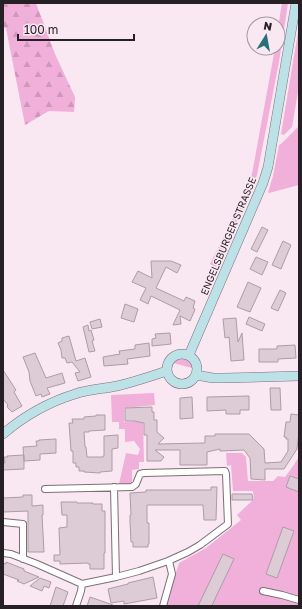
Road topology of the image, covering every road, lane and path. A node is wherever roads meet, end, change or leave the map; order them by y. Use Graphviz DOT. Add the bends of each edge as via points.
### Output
graph roads {
  1 [pos="296,3"];
  2 [pos="189,355"];
  3 [pos="167,371"];
  4 [pos="196,375"];
  5 [pos="299,376"];
  6 [pos="4,431"];
  7 [pos="114,487"];
  8 [pos="45,489"];
  9 [pos="3,522"];
  10 [pos="3,553"];
  11 [pos="23,558"];
  12 [pos="169,561"];
  13 [pos="116,577"];
  14 [pos="82,584"];
  15 [pos="263,591"];
  16 [pos="299,600"];
  17 [pos="76,606"];
  18 [pos="163,606"];
  1 -- 2 [label="street, ENGELSBURGER STRASSE" via="268,167"];
  2 -- 3 [label="street" via="179,354 171,358"];
  2 -- 4 [label="street" via="197,366"];
  3 -- 4 [label="street" via="172,380 184,384"];
  3 -- 6 [label="street" via="57,400"];
  4 -- 5 [label="street" via="213,378"];
  7 -- 8 [label="street"];
  7 -- 12 [label="street" via="132,487 140,474 144,473 225,471 228,524 188,552"];
  7 -- 13 [label="street"];
  9 -- 11 [label="street" via="22,524"];
  10 -- 11 [label="street"];
  11 -- 14 [label="street"];
  12 -- 13 [label="street"];
  12 -- 18 [label="street" via="172,574"];
  13 -- 14 [label="street"];
  14 -- 17 [label="street"];
  15 -- 16 [label="street"];
}
